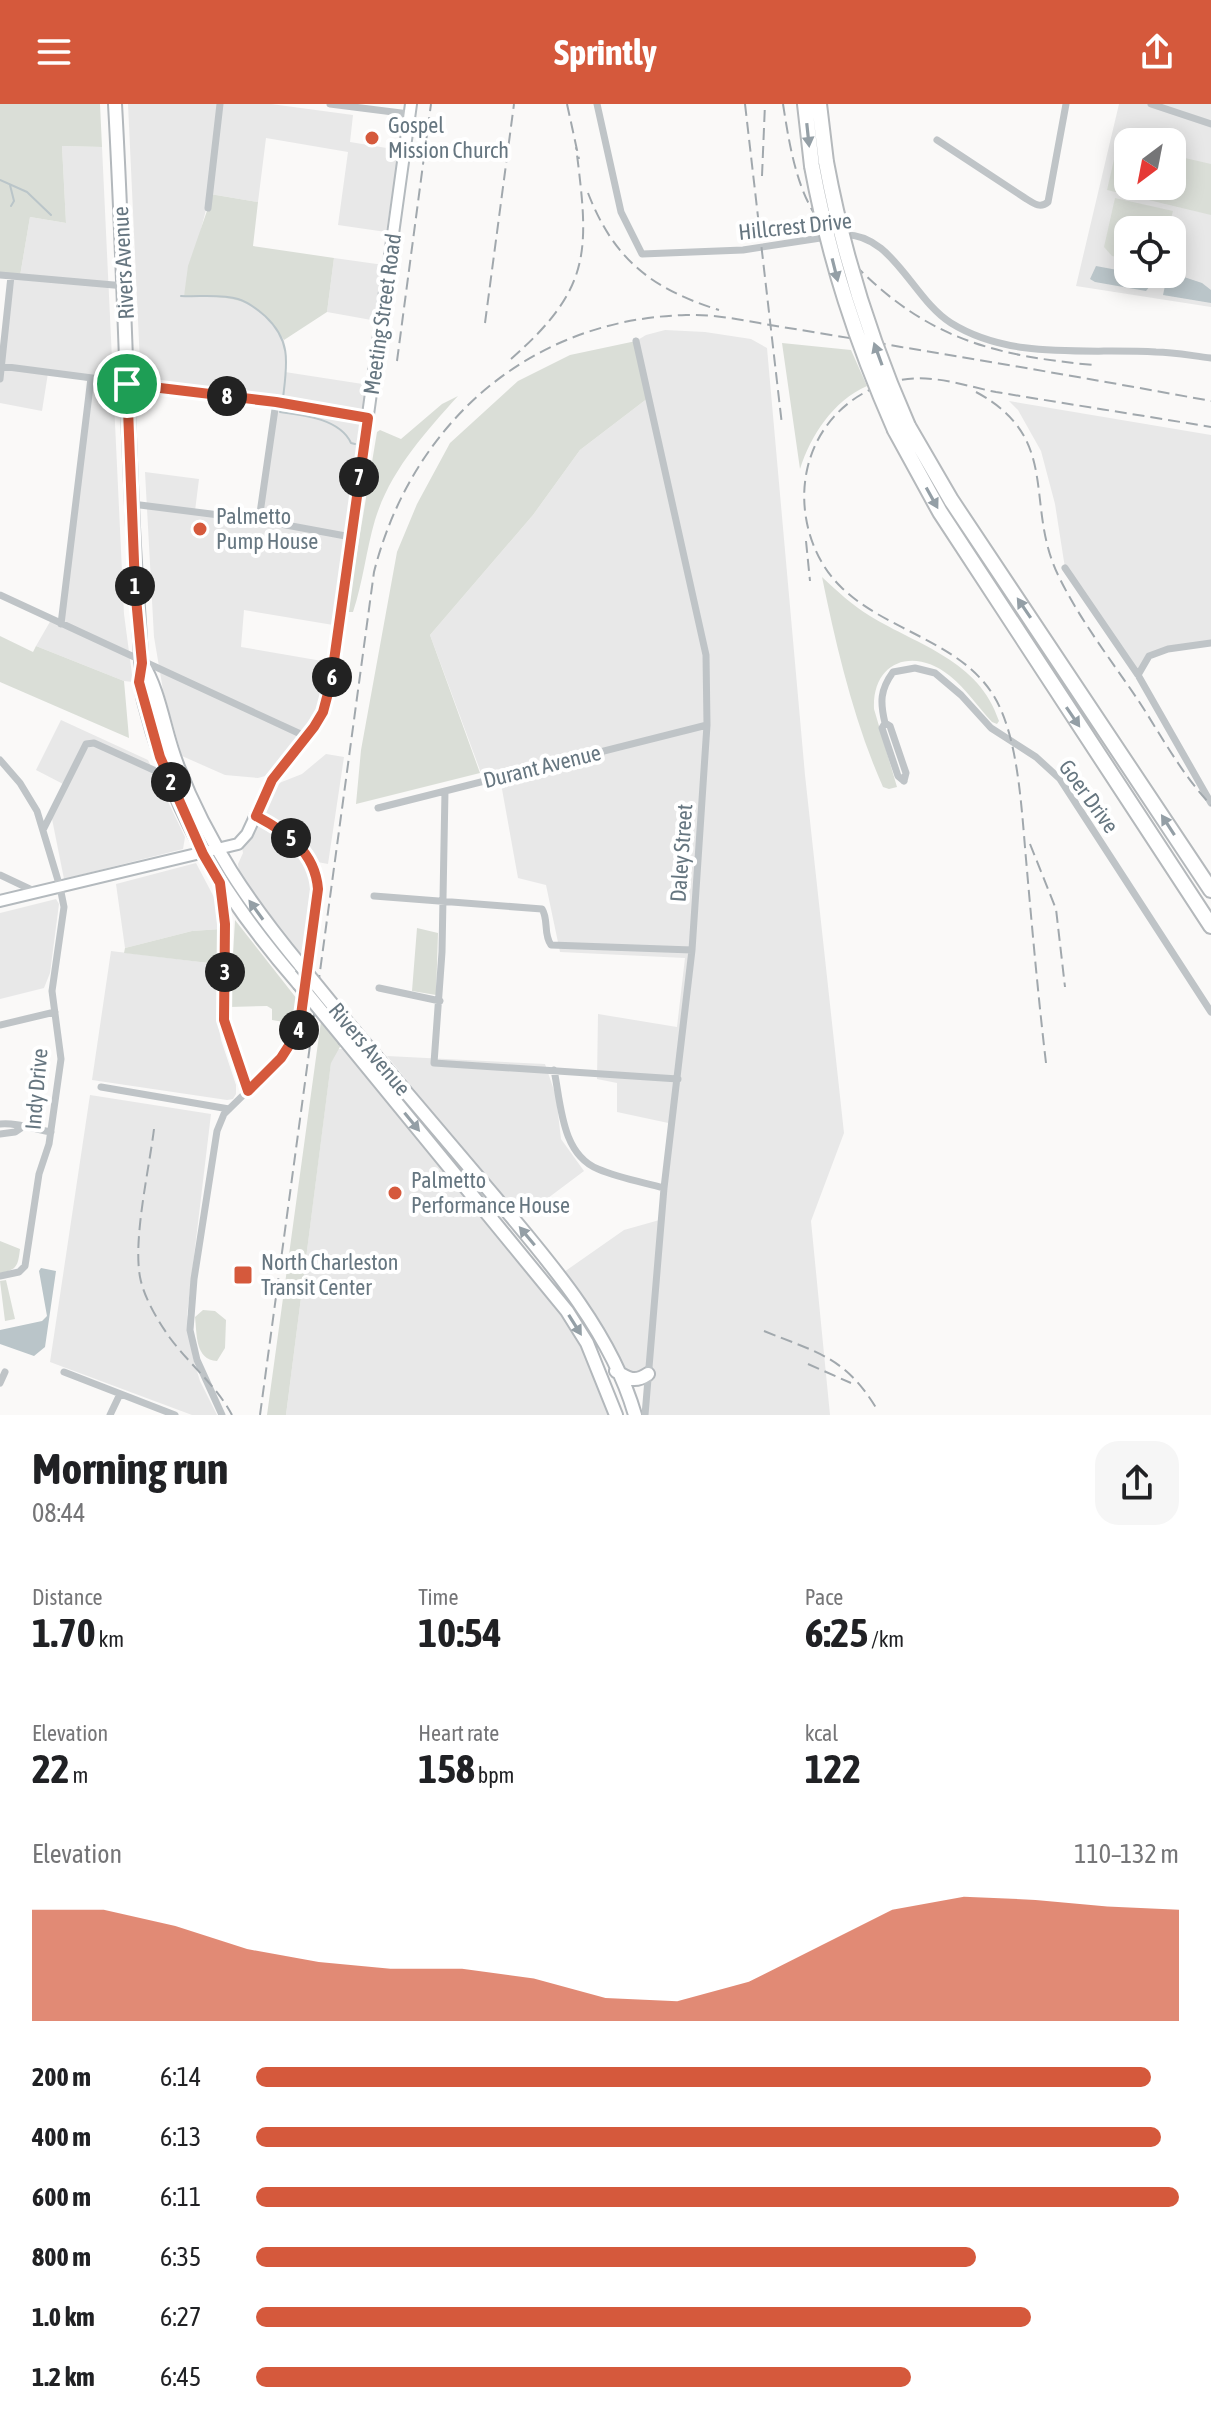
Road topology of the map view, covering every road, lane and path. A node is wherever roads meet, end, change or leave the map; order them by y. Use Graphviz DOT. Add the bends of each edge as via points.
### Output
graph roads {
  1 [pos="115,104"];
  2 [pos="220,104"];
  3 [pos="330,104"];
  4 [pos="597,104"];
  5 [pos="805,104"];
  6 [pos="819,104"];
  7 [pos="1066,104"];
  8 [pos="1151,104"];
  9 [pos="410,109"];
  10 [pos="1211,124"];
  11 [pos="937,140"];
  12 [pos="819,164"];
  13 [pos="208,208"];
  14 [pos="0,275"];
  15 [pos="11,276"];
  16 [pos="125,286"];
  17 [pos="636,341"];
  18 [pos="1211,358"];
  19 [pos="1,366"];
  20 [pos="91,378"];
  21 [pos="0,379"];
  22 [pos="127,384"];
  23 [pos="276,402"];
  24 [pos="368,418"];
  25 [pos="901,428"];
  26 [pos="132,504"];
  27 [pos="259,520"];
  28 [pos="351,537"];
  29 [pos="1065,568"];
  30 [pos="0,595"];
  31 [pos="61,624"];
  32 [pos="1211,643"];
  33 [pos="142,663"];
  34 [pos="1138,675"];
  35 [pos="885,723"];
  36 [pos="707,725"];
  37 [pos="307,737"];
  38 [pos="0,760"];
  39 [pos="169,777"];
  40 [pos="445,791"];
  41 [pos="1211,803"];
  42 [pos="378,808"];
  43 [pos="256,816"];
  44 [pos="43,830"];
  45 [pos="210,852"];
  46 [pos="0,875"];
  47 [pos="1182,881"];
  48 [pos="220,883"];
  49 [pos="60,887"];
  50 [pos="1211,890"];
  51 [pos="36,892"];
  52 [pos="374,896"];
  53 [pos="0,901"];
  54 [pos="442,902"];
  55 [pos="1211,926"];
  56 [pos="1211,932"];
  57 [pos="692,950"];
  58 [pos="379,988"];
  59 [pos="440,1001"];
  60 [pos="55,1012"];
  61 [pos="1211,1012"];
  62 [pos="0,1025"];
  63 [pos="554,1070"];
  64 [pos="678,1079"];
  65 [pos="101,1087"];
  66 [pos="248,1091"];
  67 [pos="229,1109"];
  68 [pos="0,1124"];
  69 [pos="21,1128"];
  70 [pos="51,1132"];
  71 [pos="0,1134"];
  72 [pos="664,1188"];
  73 [pos="0,1276"];
  74 [pos="616,1371"];
  75 [pos="5,1372"];
  76 [pos="64,1372"];
  77 [pos="648,1374"];
  78 [pos="0,1383"];
  79 [pos="120,1394"];
  80 [pos="166,1413"];
  81 [pos="636,1414"];
  82 [pos="110,1415"];
  83 [pos="175,1415"];
  84 [pos="222,1415"];
  85 [pos="616,1415"];
  1 -- 16 [label="main road, Rivers Avenue"];
  2 -- 13 [label="street"];
  3 -- 9 [label="street"];
  4 -- 18 [label="street, Hillcrest Drive" via="621,212 642,254 743,250 855,234 869,239 949,323 980,338 1029,349 1154,351"];
  5 -- 12 [label="highway, one-way"];
  6 -- 12 [label="highway"];
  7 -- 11 [label="street" via="1044,205"];
  8 -- 10 [label="street"];
  9 -- 24 [label="street, Meeting Street Road"];
  12 -- 25 [label="highway, bridge"];
  14 -- 15 [label="street"];
  15 -- 16 [label="street"];
  15 -- 19 [label="street"];
  16 -- 22 [label="main road, Rivers Avenue"];
  17 -- 36 [label="street, Daley Street" via="706,655"];
  19 -- 20 [label="street"];
  19 -- 21 [label="street"];
  20 -- 22 [label="street"];
  20 -- 31 [label="street"];
  22 -- 23 [label="street"];
  22 -- 26 [label="main road, Rivers Avenue"];
  23 -- 24 [label="street"];
  23 -- 27 [label="street"];
  24 -- 28 [label="street, Meeting Street Road"];
  25 -- 47 [label="highway, one-way" via="940,512"];
  50 -- 25 [label="highway, one-way"];
  26 -- 27 [label="street"];
  26 -- 33 [label="main road, Rivers Avenue"];
  27 -- 28 [label="street"];
  28 -- 37 [label="street, Meeting Street Road" via="331,682 323,712"];
  29 -- 34 [label="street"];
  30 -- 31 [label="street"];
  31 -- 33 [label="street"];
  32 -- 34 [label="street" via="1149,656"];
  33 -- 37 [label="street"];
  33 -- 39 [label="main road, Rivers Avenue" via="143,700"];
  33 -- 45 [label="main road, Rivers Avenue" via="153,681 167,738"];
  34 -- 41 [label="street"];
  35 -- 35 [label="street, Goer Drive" via="882,728 904,781 906,773"];
  35 -- 61 [label="street, Goer Drive" via="883,686 893,672 915,668 935,673 991,728 1036,757 1060,779"];
  36 -- 40 [label="street, Durant Avenue"];
  36 -- 57 [label="street, Daley Street"];
  37 -- 43 [label="street, Meeting Street Road" via="272,780"];
  38 -- 44 [label="street, Indy Drive" via="30,798"];
  39 -- 44 [label="street" via="88,743"];
  39 -- 45 [label="main road, Rivers Avenue"];
  40 -- 42 [label="street, Durant Avenue"];
  40 -- 54 [label="street"];
  43 -- 45 [label="street, Meeting Street Road" via="241,842"];
  43 -- 66 [label="street" via="298,844 314,869 318,889 299,1030 281,1058"];
  44 -- 49 [label="street, Indy Drive"];
  45 -- 48 [label="main road, Rivers Avenue"];
  45 -- 49 [label="street"];
  74 -- 45 [label="main road, Rivers Avenue, one-way, bridge" via="576,1298 547,1260"];
  46 -- 51 [label="street"];
  47 -- 55 [label="highway"];
  47 -- 56 [label="highway"];
  48 -- 66 [label="street" via="224,1020"];
  48 -- 85 [label="main road, Rivers Avenue, one-way, bridge" via="567,1311 587,1343"];
  49 -- 51 [label="street"];
  49 -- 60 [label="street, Indy Drive" via="64,907 52,991"];
  51 -- 53 [label="street"];
  52 -- 54 [label="street"];
  54 -- 57 [label="street" via="542,909 551,945"];
  54 -- 59 [label="street"];
  57 -- 64 [label="street, Daley Street"];
  58 -- 59 [label="street"];
  59 -- 63 [label="street" via="434,1063"];
  60 -- 62 [label="street"];
  60 -- 70 [label="street, Indy Drive" via="61,1059"];
  63 -- 64 [label="street"];
  63 -- 72 [label="street" via="569,1139 581,1159"];
  64 -- 72 [label="street, Daley Street"];
  65 -- 67 [label="street"];
  66 -- 67 [label="street"];
  67 -- 84 [label="street" via="217,1131 190,1314 197,1360"];
  68 -- 69 [label="street"];
  69 -- 70 [label="street"];
  69 -- 71 [label="street"];
  70 -- 73 [label="street, Indy Drive" via="25,1266"];
  72 -- 77 [label="street, Daley Street"];
  74 -- 77 [label="main road" via="631,1380"];
  74 -- 81 [label="main road, Rivers Avenue"];
  75 -- 78 [label="street"];
  76 -- 79 [label="street"];
  77 -- 81 [label="street, Daley Street"];
  77 -- 81 [label="street, Daley Street"];
  79 -- 80 [label="street"];
  79 -- 82 [label="street"];
  80 -- 83 [label="street"];
}
